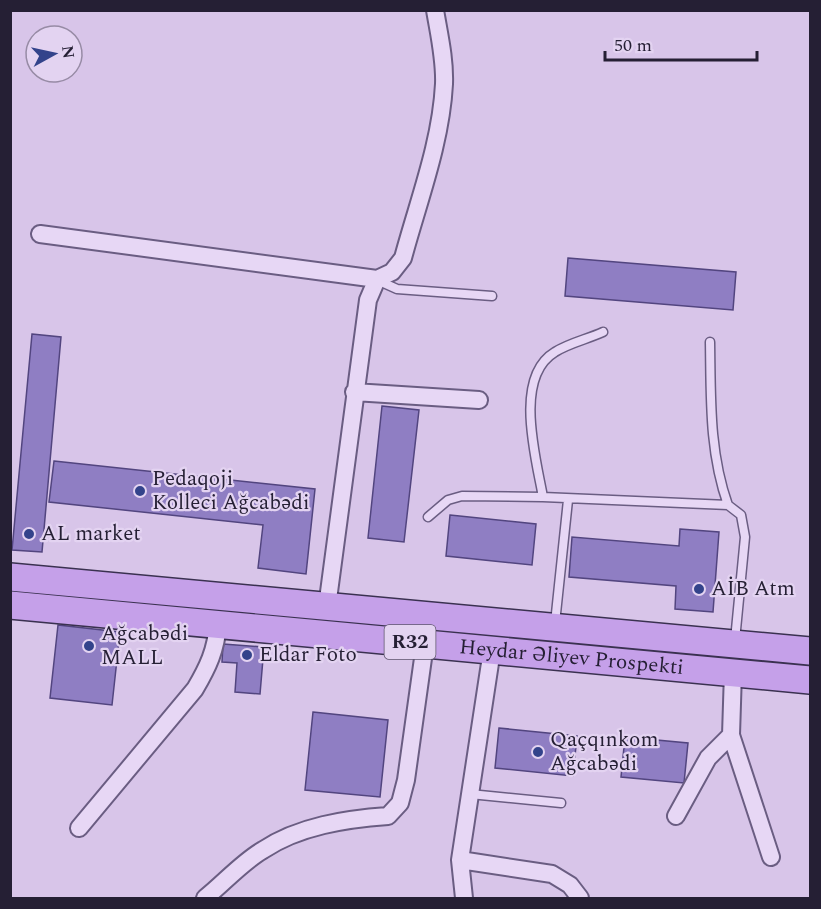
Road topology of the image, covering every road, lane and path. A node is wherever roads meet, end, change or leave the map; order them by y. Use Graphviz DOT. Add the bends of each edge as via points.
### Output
graph roads {
  1 [pos="435,10"];
  2 [pos="40,234"];
  3 [pos="377,279"];
  4 [pos="492,296"];
  5 [pos="603,332"];
  6 [pos="710,342"];
  7 [pos="354,392"];
  8 [pos="479,400"];
  9 [pos="543,496"];
  10 [pos="568,500"];
  11 [pos="728,505"];
  12 [pos="428,517"];
  13 [pos="10,577"];
  14 [pos="10,605"];
  15 [pos="327,607"];
  16 [pos="218,624"];
  17 [pos="555,626"];
  18 [pos="425,644"];
  19 [pos="735,644"];
  20 [pos="492,650"];
  21 [pos="810,651"];
  22 [pos="733,672"];
  23 [pos="810,680"];
  24 [pos="731,735"];
  25 [pos="470,794"];
  26 [pos="561,803"];
  27 [pos="676,816"];
  28 [pos="79,828"];
  29 [pos="771,857"];
  30 [pos="460,860"];
  31 [pos="205,898"];
  32 [pos="464,898"];
  33 [pos="580,898"];
  1 -- 3 [label="street" via="444,83 432,154 403,258 392,272"];
  2 -- 3 [label="street"];
  3 -- 4 [label="lane" via="397,289"];
  3 -- 7 [label="street" via="368,300"];
  5 -- 9 [label="lane" via="554,352 538,369 532,394 531,428"];
  6 -- 11 [label="lane" via="712,440 718,477"];
  7 -- 8 [label="street"];
  7 -- 15 [label="street"];
  9 -- 10 [label="lane"];
  9 -- 12 [label="lane" via="462,496 448,500"];
  10 -- 11 [label="lane"];
  10 -- 17 [label="lane"];
  11 -- 19 [label="lane" via="741,516 745,537"];
  13 -- 15 [label="main road, R32"];
  14 -- 16 [label="main road, Heydar Əliyev Prospekti / R32"];
  15 -- 17 [label="main road, R32"];
  16 -- 18 [label="main road, Heydar Əliyev Prospekti / R32"];
  16 -- 28 [label="street" via="210,664 195,689"];
  17 -- 19 [label="main road, R32"];
  18 -- 20 [label="main road, Heydar Əliyev Prospekti / R32"];
  18 -- 31 [label="street" via="400,803 388,816 356,818 313,828 262,849"];
  19 -- 21 [label="main road, R32"];
  20 -- 22 [label="main road, Heydar Əliyev Prospekti / R32"];
  20 -- 25 [label="street"];
  22 -- 23 [label="main road, Heydar Əliyev Prospekti / R32"];
  22 -- 24 [label="street"];
  24 -- 27 [label="street" via="708,758"];
  24 -- 29 [label="street"];
  25 -- 26 [label="lane"];
  25 -- 30 [label="street"];
  30 -- 32 [label="street"];
  30 -- 33 [label="street" via="552,874 570,885"];
}
